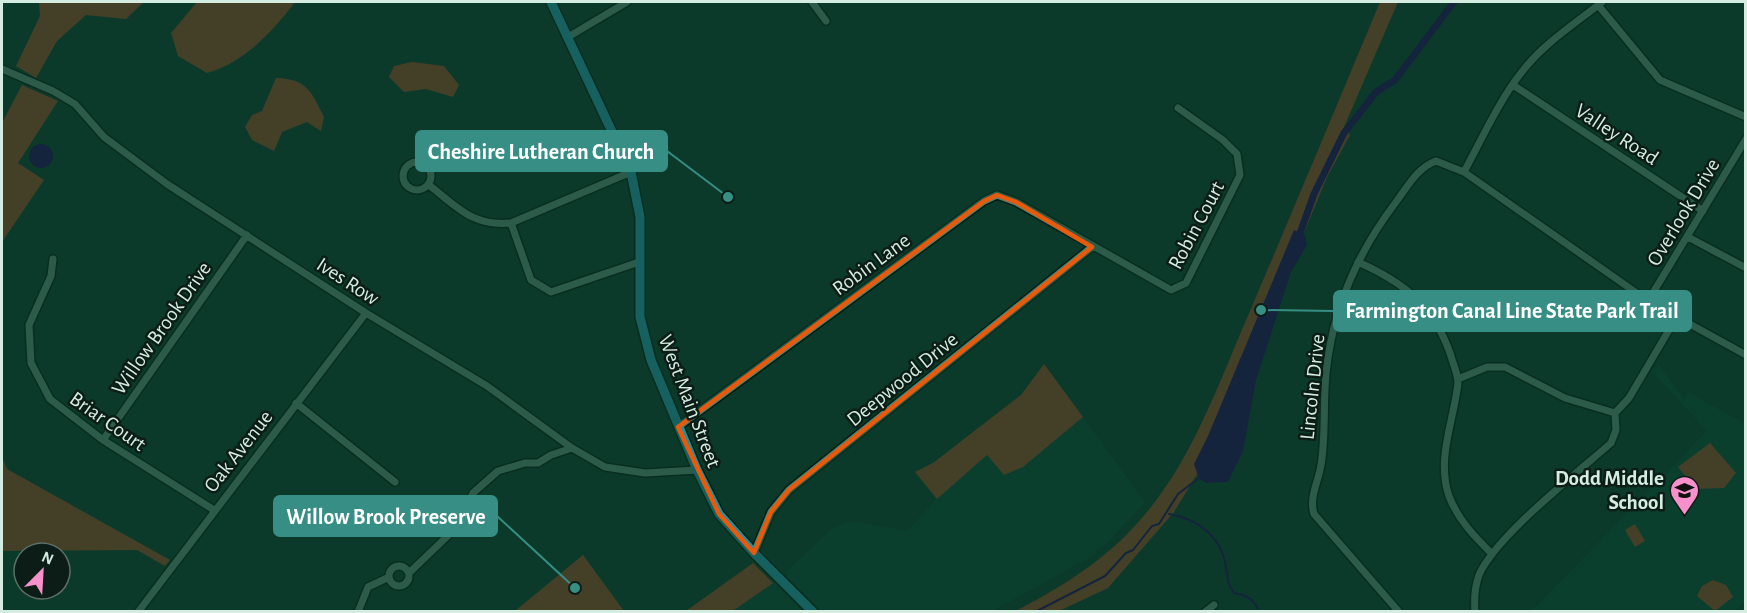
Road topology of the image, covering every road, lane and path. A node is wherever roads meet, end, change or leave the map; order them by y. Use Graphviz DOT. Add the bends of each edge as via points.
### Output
graph roads {
  1 [pos="551,2"];
  2 [pos="627,2"];
  3 [pos="812,2"];
  4 [pos="1600,3"];
  5 [pos="826,21"];
  6 [pos="568,38"];
  7 [pos="2,69"];
  8 [pos="1513,85"];
  9 [pos="1178,108"];
  10 [pos="1746,117"];
  11 [pos="1746,139"];
  12 [pos="631,172"];
  13 [pos="1464,172"];
  14 [pos="429,185"];
  15 [pos="1703,211"];
  16 [pos="512,223"];
  17 [pos="247,234"];
  18 [pos="1688,237"];
  19 [pos="1092,247"];
  20 [pos="53,259"];
  21 [pos="639,262"];
  22 [pos="1358,262"];
  23 [pos="1746,268"];
  24 [pos="1648,301"];
  25 [pos="366,313"];
  26 [pos="1676,318"];
  27 [pos="1746,355"];
  28 [pos="1458,380"];
  29 [pos="296,403"];
  30 [pos="1615,413"];
  31 [pos="678,427"];
  32 [pos="103,440"];
  33 [pos="572,448"];
  34 [pos="697,470"];
  35 [pos="395,483"];
  36 [pos="214,510"];
  37 [pos="754,553"];
  38 [pos="1492,554"];
  39 [pos="409,573"];
  40 [pos="389,577"];
  41 [pos="1214,605"];
  42 [pos="138,612"];
  43 [pos="358,612"];
  44 [pos="813,612"];
  45 [pos="1205,612"];
  46 [pos="1399,612"];
  47 [pos="1474,612"];
  1 -- 6 [label="main road, West Main Street"];
  2 -- 6 [label="street"];
  3 -- 5 [label="street"];
  4 -- 8 [label="street" via="1550,44"];
  4 -- 10 [label="street" via="1660,80"];
  6 -- 12 [label="main road, West Main Street"];
  7 -- 17 [label="street, Ives Row" via="75,105 129,158"];
  8 -- 13 [label="street"];
  8 -- 15 [label="street, Valley Road"];
  9 -- 19 [label="street, Robin Court" via="1237,154 1240,175 1186,283 1171,290"];
  11 -- 15 [label="street, Overlook Drive"];
  12 -- 16 [label="street"];
  12 -- 21 [label="main road, West Main Street" via="640,217"];
  13 -- 22 [label="street, Lincoln Drive" via="1436,161 1423,166 1382,220"];
  13 -- 24 [label="street, Lincoln Drive"];
  14 -- 14 [label="street" via="417,190 408,187 403,174 407,166 416,162 428,167 432,176"];
  14 -- 16 [label="street" via="474,220 494,225"];
  15 -- 18 [label="street, Overlook Drive"];
  16 -- 21 [label="street" via="531,280 551,292"];
  17 -- 25 [label="street, Ives Row"];
  17 -- 32 [label="street, Willow Brook Drive"];
  18 -- 23 [label="street"];
  18 -- 24 [label="street, Overlook Drive"];
  19 -- 31 [label="street, Robin Lane" via="997,195"];
  19 -- 37 [label="street, Deepwood Drive" via="789,490 771,512"];
  20 -- 32 [label="street, Briar Court" via="51,276 29,325 31,363 50,399"];
  21 -- 31 [label="main road, West Main Street" via="640,317 650,356"];
  22 -- 28 [label="street" via="1392,278 1431,314 1445,340"];
  22 -- 46 [label="street, Lincoln Drive" via="1331,337 1321,466 1311,503 1314,514"];
  24 -- 26 [label="street, Lincoln Drive"];
  25 -- 29 [label="street, Oak Avenue"];
  25 -- 33 [label="street, Ives Row" via="487,386"];
  26 -- 27 [label="street, Lincoln Drive"];
  26 -- 30 [label="street" via="1629,398"];
  28 -- 30 [label="street" via="1487,367 1505,367 1565,398"];
  28 -- 38 [label="street" via="1446,448 1449,496 1465,526"];
  29 -- 35 [label="street"];
  29 -- 36 [label="street, Oak Avenue"];
  30 -- 38 [label="street" via="1616,430 1611,443"];
  31 -- 34 [label="main road, West Main Street"];
  32 -- 36 [label="street, Briar Court"];
  33 -- 34 [label="street, Ives Row" via="605,467 645,473"];
  33 -- 39 [label="street" via="538,463 498,471 473,493 459,525"];
  34 -- 37 [label="main road, West Main Street" via="719,514"];
  36 -- 42 [label="street, Oak Avenue"];
  37 -- 44 [label="main road, West Main Street"];
  38 -- 47 [label="street" via="1479,575"];
  39 -- 40 [label="street" via="396,567"];
  39 -- 40 [label="street" via="408,582 400,586 394,585"];
  40 -- 43 [label="street" via="368,587"];
  41 -- 45 [label="street"];
}
